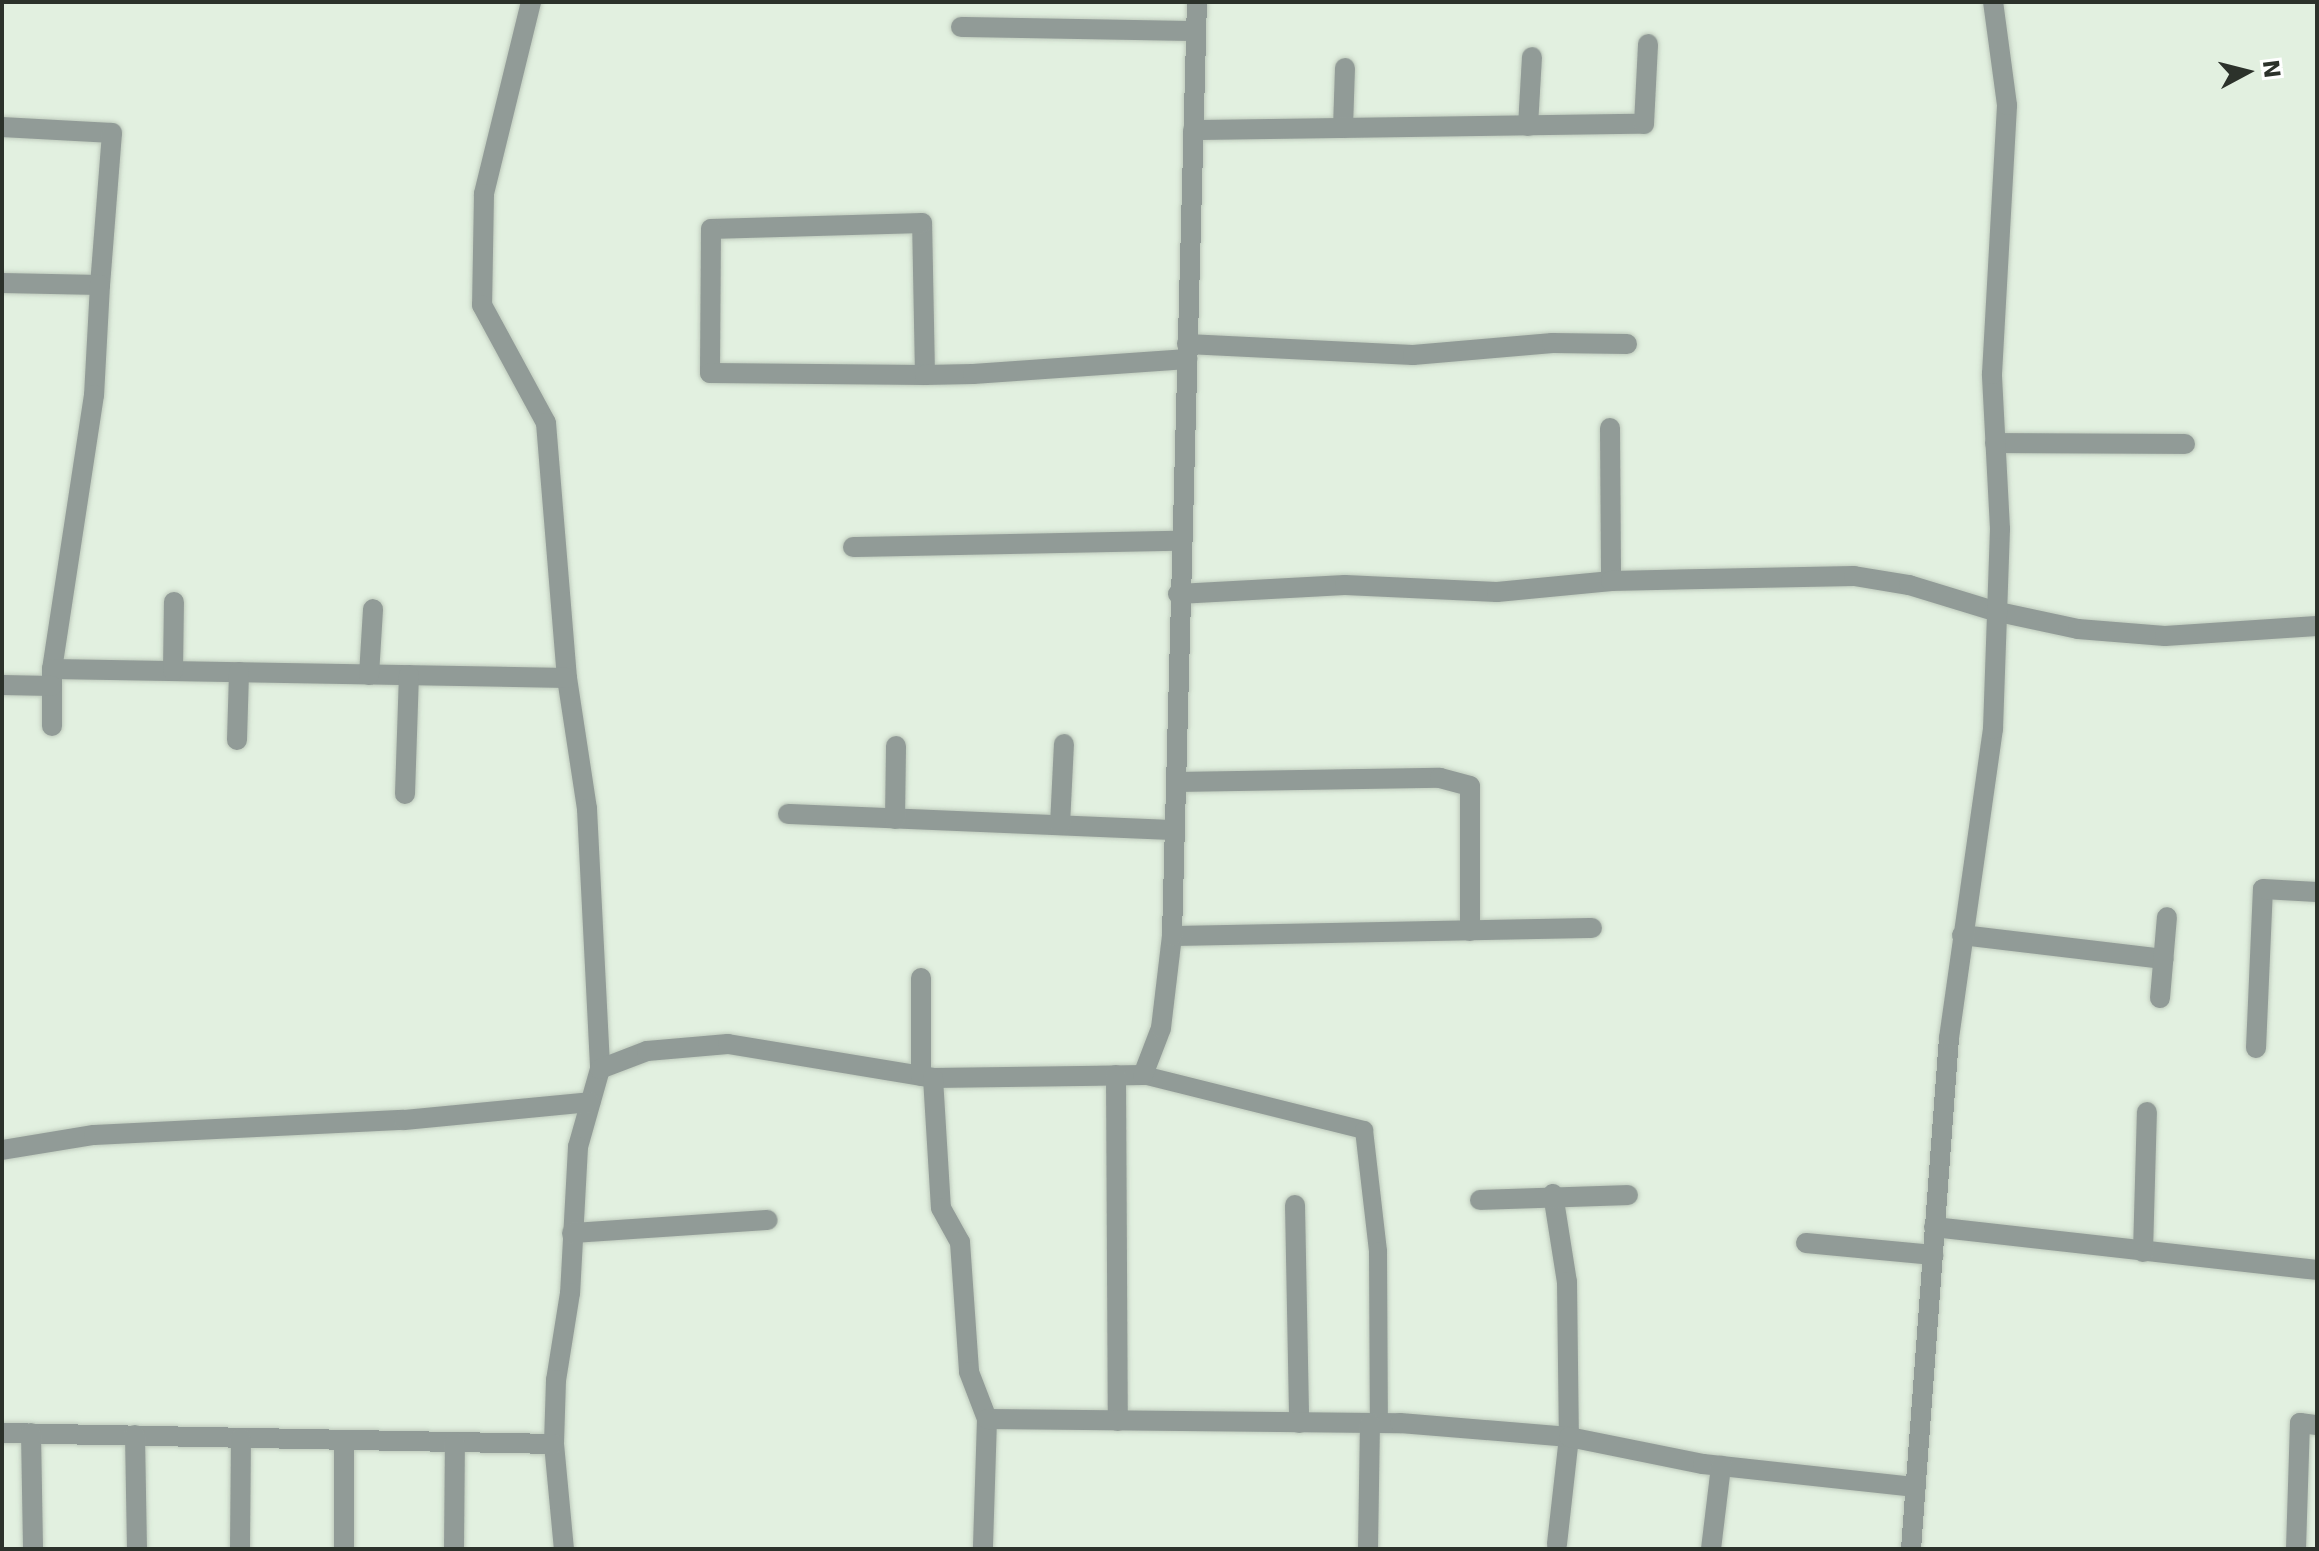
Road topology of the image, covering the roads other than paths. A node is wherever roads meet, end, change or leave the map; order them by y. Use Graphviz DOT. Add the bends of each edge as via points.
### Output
graph roads {
  1 [pos="531,2"];
  2 [pos="1197,2"];
  3 [pos="1993,2"];
  4 [pos="961,27"];
  5 [pos="1195,31"];
  6 [pos="1648,44"];
  7 [pos="1532,57"];
  8 [pos="1345,68"];
  9 [pos="1528,126"];
  10 [pos="2,127"];
  11 [pos="1343,128"];
  12 [pos="1193,130"];
  13 [pos="2,283"];
  14 [pos="100,285"];
  15 [pos="1627,344"];
  16 [pos="1187,352"];
  17 [pos="925,375"];
  18 [pos="1610,428"];
  19 [pos="1995,443"];
  20 [pos="2185,444"];
  21 [pos="1180,541"];
  22 [pos="853,547"];
  23 [pos="1611,581"];
  24 [pos="1178,594"];
  25 [pos="174,602"];
  26 [pos="373,609"];
  27 [pos="1994,611"];
  28 [pos="2317,626"];
  29 [pos="173,671"];
  30 [pos="239,672"];
  31 [pos="369,675"];
  32 [pos="409,675"];
  33 [pos="52,677"];
  34 [pos="567,678"];
  35 [pos="2,685"];
  36 [pos="52,726"];
  37 [pos="237,740"];
  38 [pos="1064,744"];
  39 [pos="896,746"];
  40 [pos="1176,782"];
  41 [pos="405,794"];
  42 [pos="788,814"];
  43 [pos="895,819"];
  44 [pos="1060,825"];
  45 [pos="1174,830"];
  46 [pos="2317,892"];
  47 [pos="2167,917"];
  48 [pos="1592,928"];
  49 [pos="1470,931"];
  50 [pos="1962,935"];
  51 [pos="1172,936"];
  52 [pos="2164,959"];
  53 [pos="921,978"];
  54 [pos="2160,998"];
  55 [pos="2256,1048"];
  56 [pos="600,1069"];
  57 [pos="1116,1075"];
  58 [pos="1143,1075"];
  59 [pos="927,1077"];
  60 [pos="590,1102"];
  61 [pos="2147,1112"];
  62 [pos="2,1150"];
  63 [pos="1553,1194"];
  64 [pos="1628,1195"];
  65 [pos="1480,1200"];
  66 [pos="1295,1205"];
  67 [pos="768,1220"];
  68 [pos="1934,1227"];
  69 [pos="572,1233"];
  70 [pos="1806,1243"];
  71 [pos="2143,1252"];
  72 [pos="1933,1255"];
  73 [pos="2317,1270"];
  74 [pos="987,1419"];
  75 [pos="1118,1421"];
  76 [pos="1299,1423"];
  77 [pos="1375,1423"];
  78 [pos="2317,1425"];
  79 [pos="2,1433"];
  80 [pos="31,1433"];
  81 [pos="135,1435"];
  82 [pos="1569,1437"];
  83 [pos="241,1438"];
  84 [pos="344,1440"];
  85 [pos="455,1442"];
  86 [pos="554,1444"];
  87 [pos="1721,1466"];
  88 [pos="1916,1487"];
  89 [pos="1557,1544"];
  90 [pos="33,1549"];
  91 [pos="137,1549"];
  92 [pos="240,1549"];
  93 [pos="344,1549"];
  94 [pos="454,1549"];
  95 [pos="564,1549"];
  96 [pos="983,1549"];
  97 [pos="1368,1549"];
  98 [pos="1711,1549"];
  99 [pos="1911,1549"];
  100 [pos="2296,1549"];
  1 -- 34 [label="street" via="484,194 482,305 546,423"];
  2 -- 5 [label="street"];
  3 -- 19 [label="street" via="2007,105 1992,374"];
  4 -- 5 [label="street"];
  5 -- 12 [label="street"];
  6 -- 9 [label="street" via="1644,124"];
  7 -- 9 [label="street"];
  8 -- 11 [label="street"];
  9 -- 11 [label="street"];
  10 -- 14 [label="street" via="112,133"];
  11 -- 12 [label="street"];
  12 -- 16 [label="street"];
  13 -- 14 [label="street"];
  14 -- 33 [label="street" via="94,395"];
  15 -- 16 [label="street" via="1552,343 1413,355"];
  16 -- 17 [label="street"];
  16 -- 21 [label="street"];
  17 -- 17 [label="street" via="710,373 711,229 922,223"];
  18 -- 23 [label="street"];
  19 -- 20 [label="street"];
  19 -- 27 [label="street" via="2000,529"];
  21 -- 22 [label="street"];
  21 -- 24 [label="street"];
  23 -- 24 [label="street" via="1497,592 1345,585"];
  23 -- 27 [label="street" via="1854,576 1909,585"];
  24 -- 40 [label="street"];
  25 -- 29 [label="street"];
  26 -- 31 [label="street"];
  27 -- 28 [label="street" via="2078,629 2165,636"];
  27 -- 50 [label="street" via="1993,729"];
  29 -- 30 [label="street"];
  29 -- 33 [label="street"];
  30 -- 31 [label="street"];
  30 -- 37 [label="street"];
  31 -- 32 [label="street"];
  32 -- 34 [label="street"];
  32 -- 41 [label="street"];
  33 -- 35 [label="street"];
  33 -- 36 [label="street"];
  34 -- 56 [label="street" via="587,809"];
  38 -- 44 [label="street"];
  39 -- 43 [label="street"];
  40 -- 45 [label="street"];
  40 -- 49 [label="street" via="1440,778 1470,786"];
  42 -- 43 [label="street"];
  43 -- 44 [label="street"];
  44 -- 45 [label="street"];
  45 -- 51 [label="street"];
  46 -- 55 [label="street" via="2263,889"];
  47 -- 52 [label="street"];
  48 -- 49 [label="street"];
  49 -- 51 [label="street"];
  50 -- 52 [label="street"];
  50 -- 68 [label="street"];
  51 -- 58 [label="street" via="1161,1028"];
  52 -- 54 [label="street"];
  53 -- 59 [label="street"];
  56 -- 59 [label="street" via="647,1051 728,1044"];
  56 -- 60 [label="street"];
  57 -- 58 [label="street"];
  57 -- 59 [label="street"];
  57 -- 75 [label="street"];
  58 -- 77 [label="lane" via="1364,1130 1378,1251"];
  59 -- 74 [label="street" via="941,1208 960,1242 969,1372"];
  60 -- 62 [label="street" via="404,1120 94,1135"];
  60 -- 69 [label="street" via="578,1147"];
  61 -- 71 [label="street"];
  63 -- 64 [label="street"];
  63 -- 65 [label="street"];
  63 -- 82 [label="street" via="1567,1282"];
  66 -- 76 [label="street"];
  67 -- 69 [label="street"];
  68 -- 71 [label="street"];
  68 -- 72 [label="street"];
  69 -- 86 [label="street"];
  70 -- 72 [label="street"];
  71 -- 73 [label="street"];
  72 -- 88 [label="street"];
  74 -- 75 [label="street"];
  74 -- 96 [label="street"];
  75 -- 76 [label="street"];
  76 -- 77 [label="street"];
  77 -- 82 [label="street"];
  77 -- 97 [label="street"];
  78 -- 100 [label="street" via="2300,1423"];
  79 -- 80 [label="street"];
  80 -- 81 [label="street"];
  80 -- 90 [label="street"];
  81 -- 83 [label="street"];
  81 -- 91 [label="street"];
  82 -- 87 [label="street"];
  82 -- 89 [label="street"];
  83 -- 84 [label="street"];
  83 -- 92 [label="street"];
  84 -- 85 [label="street"];
  84 -- 93 [label="street"];
  85 -- 86 [label="street"];
  85 -- 94 [label="street"];
  86 -- 95 [label="street"];
  87 -- 88 [label="street"];
  87 -- 98 [label="street"];
  88 -- 99 [label="street"];
}
